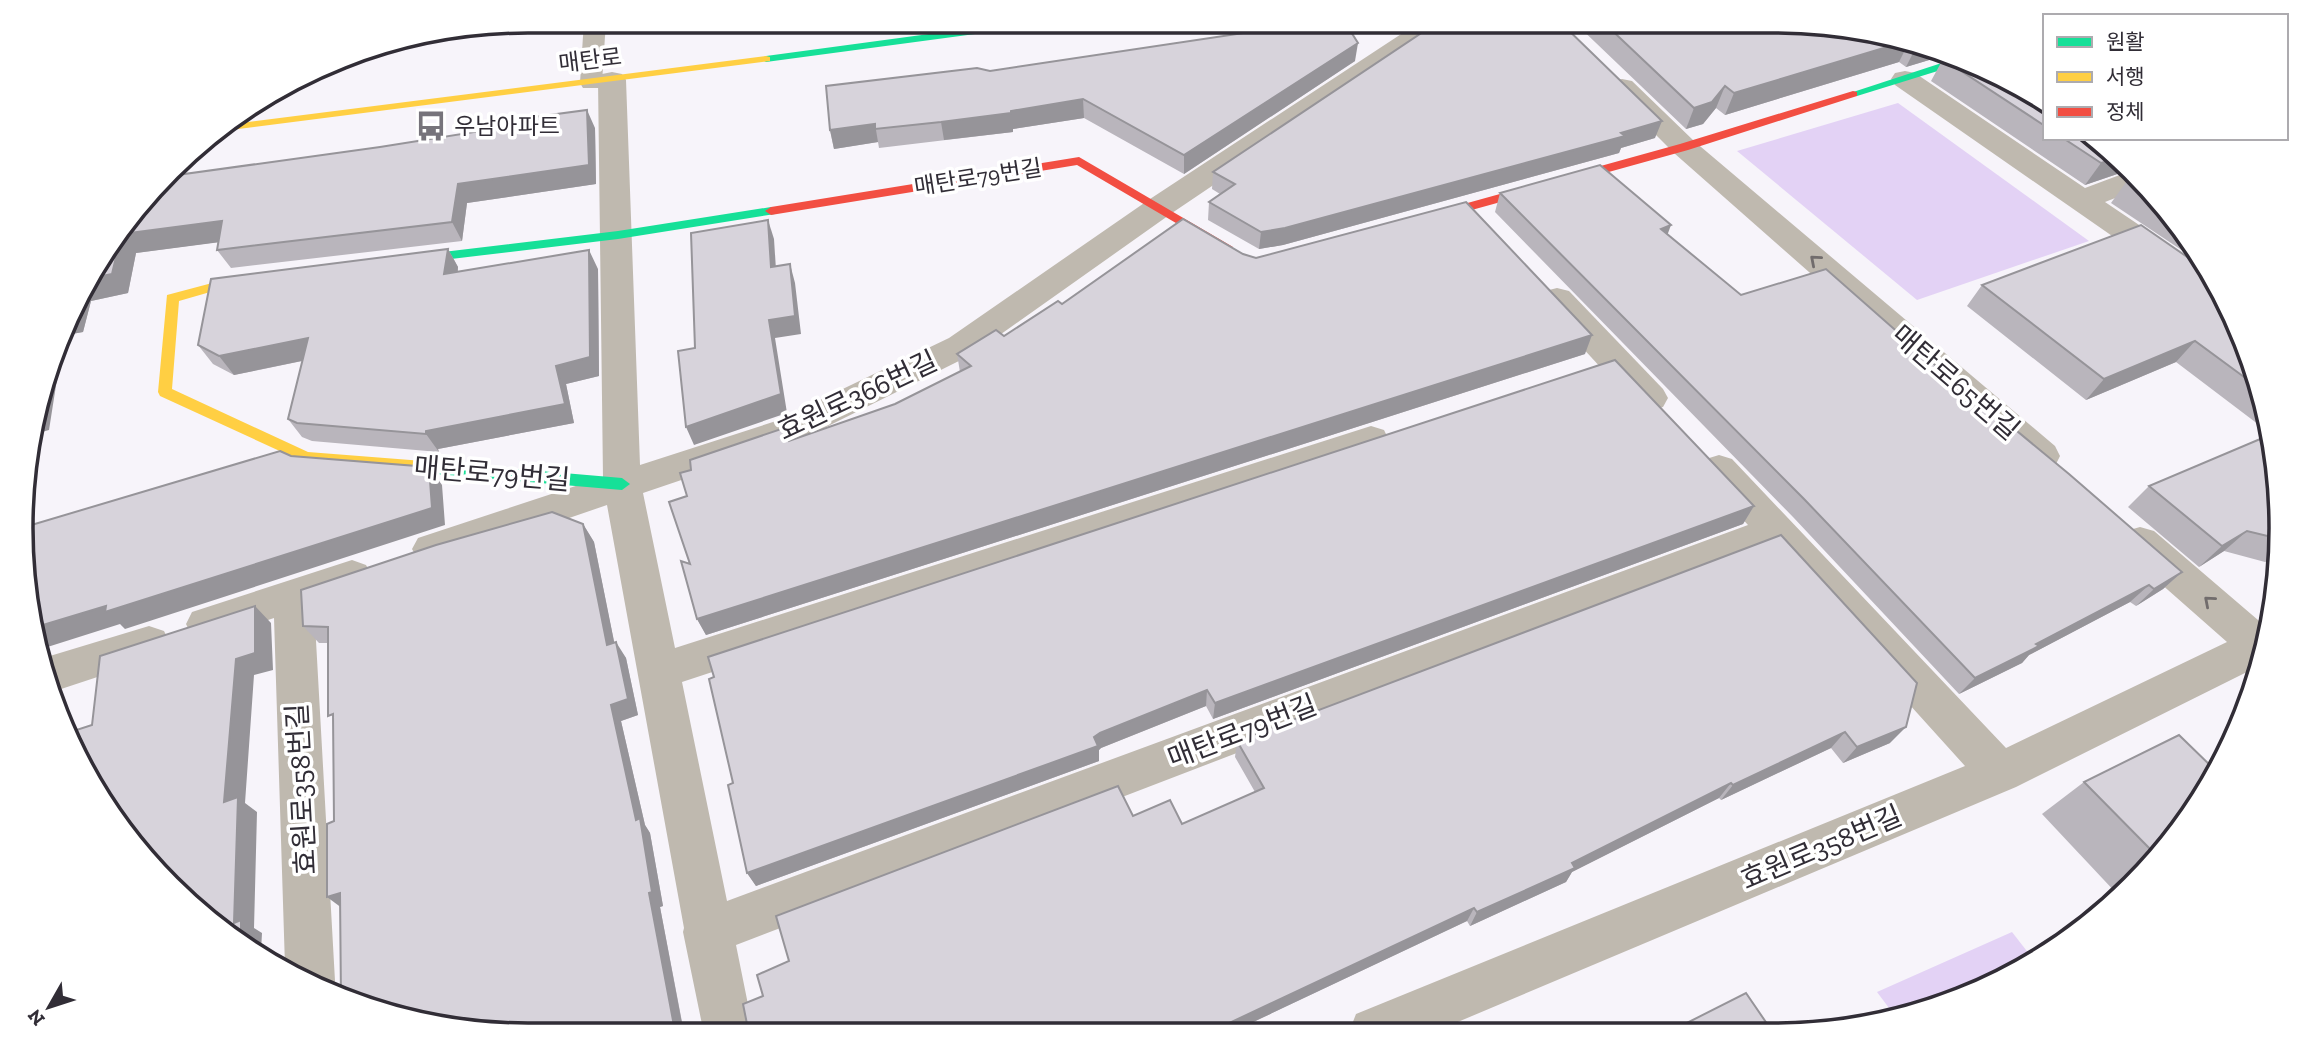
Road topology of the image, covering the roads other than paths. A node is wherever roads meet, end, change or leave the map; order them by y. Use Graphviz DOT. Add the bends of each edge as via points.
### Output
graph roads {
  1 [pos="596,33"];
  2 [pos="962,33"];
  3 [pos="1421,33"];
  4 [pos="1947,65"];
  5 [pos="1604,69"];
  6 [pos="1905,79"];
  7 [pos="602,82"];
  8 [pos="238,128"];
  9 [pos="1684,147"];
  10 [pos="2128,182"];
  11 [pos="2083,199"];
  12 [pos="1161,206"];
  13 [pos="1469,207"];
  14 [pos="1402,225"];
  15 [pos="618,235"];
  16 [pos="1496,236"];
  17 [pos="1242,256"];
  18 [pos="383,263"];
  19 [pos="1532,274"];
  20 [pos="272,277"];
  21 [pos="2203,283"];
  22 [pos="1615,360"];
  23 [pos="1575,373"];
  24 [pos="1402,429"];
  25 [pos="2061,473"];
  26 [pos="622,484"];
  27 [pos="2114,519"];
  28 [pos="1777,530"];
  29 [pos="293,596"];
  30 [pos="2256,639"];
  31 [pos="2253,650"];
  32 [pos="55,672"];
  33 [pos="657,672"];
  34 [pos="2000,773"];
  35 [pos="707,933"];
  36 [pos="310,972"];
  37 [pos="727,1023"];
  38 [pos="1396,1023"];
  1 -- 7 [label="lane"];
  2 -- 7 [label="street, 매탄로"];
  3 -- 12 [label="street, 효원로366번길"];
  4 -- 6 [label="street"];
  5 -- 9 [label="street, 매탄로65번길"];
  6 -- 9 [label="street"];
  6 -- 11 [label="street"];
  7 -- 8 [label="street, 매탄로"];
  7 -- 15 [label="street"];
  9 -- 13 [label="street"];
  25 -- 9 [label="street, 매탄로65번길, one-way"];
  10 -- 11 [label="street"];
  11 -- 21 [label="street"];
  12 -- 15 [label="street, 매탄로79번길" via="1079,161"];
  12 -- 17 [label="street"];
  12 -- 26 [label="street, 효원로366번길" via="961,346 789,430"];
  13 -- 14 [label="street"];
  13 -- 16 [label="street"];
  15 -- 18 [label="street, 매탄로79번길"];
  15 -- 26 [label="street"];
  19 -- 22 [label="street"];
  20 -- 26 [label="street, 매탄로79번길" via="231,282 172,298 165,392 306,457"];
  22 -- 23 [label="street"];
  22 -- 28 [label="street"];
  24 -- 33 [label="street"];
  26 -- 29 [label="street, 효원로366번길"];
  26 -- 33 [label="street"];
  30 -- 27 [label="street, one-way"];
  28 -- 34 [label="street"];
  28 -- 35 [label="street, 매탄로79번길"];
  29 -- 32 [label="street, 효원로366번길"];
  29 -- 36 [label="street, 효원로358번길"];
  31 -- 34 [label="street, 효원로358번길"];
  33 -- 35 [label="street"];
  34 -- 38 [label="street, 효원로358번길"];
  35 -- 37 [label="street"];
}
